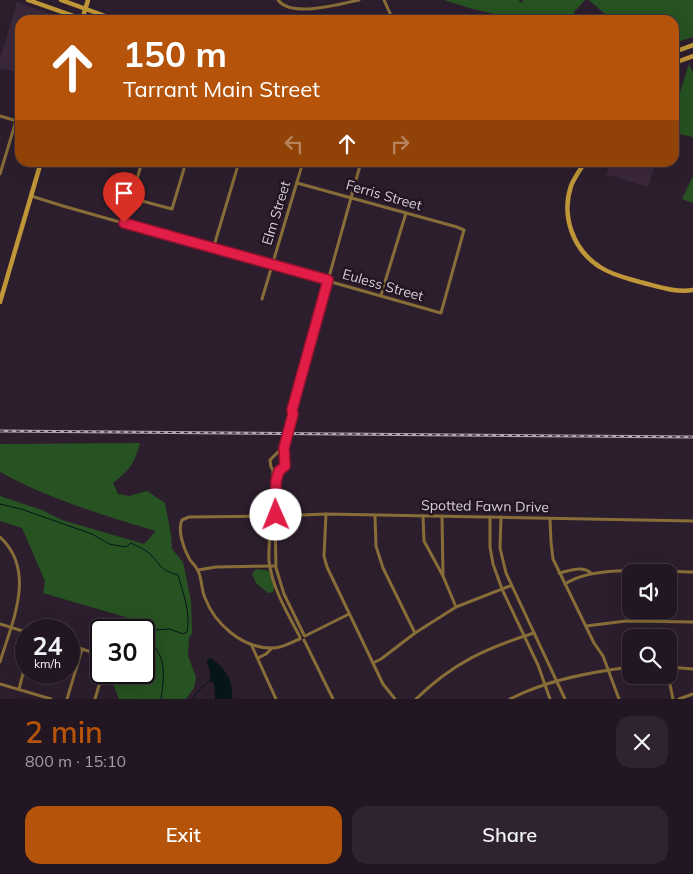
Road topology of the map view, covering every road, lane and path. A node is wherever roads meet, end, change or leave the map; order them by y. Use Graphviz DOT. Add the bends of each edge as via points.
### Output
graph roads {
  1 [pos="28,0"];
  2 [pos="61,0"];
  3 [pos="88,0"];
  4 [pos="278,0"];
  5 [pos="360,0"];
  6 [pos="384,0"];
  7 [pos="86,9"];
  8 [pos="69,15"];
  9 [pos="84,15"];
  10 [pos="102,15"];
  11 [pos="391,15"];
  12 [pos="693,45"];
  13 [pos="679,50"];
  14 [pos="693,56"];
  15 [pos="679,61"];
  16 [pos="0,116"];
  17 [pos="15,121"];
  18 [pos="15,131"];
  19 [pos="40,167"];
  20 [pos="141,167"];
  21 [pos="185,167"];
  22 [pos="237,167"];
  23 [pos="302,167"];
  24 [pos="360,167"];
  25 [pos="582,167"];
  26 [pos="0,174"];
  27 [pos="297,183"];
  28 [pos="31,196"];
  29 [pos="132,198"];
  30 [pos="351,198"];
  31 [pos="406,214"];
  32 [pos="124,223"];
  33 [pos="213,248"];
  34 [pos="272,265"];
  35 [pos="328,280"];
  36 [pos="693,290"];
  37 [pos="381,295"];
  38 [pos="262,299"];
  39 [pos="0,302"];
  40 [pos="441,313"];
  41 [pos="286,433"];
  42 [pos="273,470"];
  43 [pos="279,471"];
  44 [pos="326,514"];
  45 [pos="273,516"];
  46 [pos="375,516"];
  47 [pos="423,516"];
  48 [pos="442,516"];
  49 [pos="490,517"];
  50 [pos="501,517"];
  51 [pos="550,519"];
  52 [pos="693,521"];
  53 [pos="0,537"];
  54 [pos="270,566"];
  55 [pos="276,566"];
  56 [pos="198,570"];
  57 [pos="693,572"];
  58 [pos="560,573"];
  59 [pos="591,573"];
  60 [pos="443,576"];
  61 [pos="565,584"];
  62 [pos="510,586"];
  63 [pos="502,589"];
  64 [pos="456,608"];
  65 [pos="350,614"];
  66 [pos="693,622"];
  67 [pos="0,624"];
  68 [pos="586,626"];
  69 [pos="10,627"];
  70 [pos="15,629"];
  71 [pos="534,633"];
  72 [pos="415,634"];
  73 [pos="524,636"];
  74 [pos="303,637"];
  75 [pos="251,644"];
  76 [pos="272,648"];
  77 [pos="82,649"];
  78 [pos="90,652"];
  79 [pos="258,658"];
  80 [pos="0,662"];
  81 [pos="373,663"];
  82 [pos="622,668"];
  83 [pos="677,668"];
  84 [pos="693,669"];
  85 [pos="609,670"];
  86 [pos="557,681"];
  87 [pos="0,684"];
  88 [pos="19,684"];
  89 [pos="99,684"];
  90 [pos="546,684"];
  91 [pos="670,684"];
  92 [pos="18,689"];
  93 [pos="693,694"];
  94 [pos="51,699"];
  95 [pos="67,699"];
  96 [pos="95,699"];
  97 [pos="276,699"];
  98 [pos="333,699"];
  99 [pos="395,699"];
  100 [pos="416,699"];
  101 [pos="510,699"];
  102 [pos="550,699"];
  103 [pos="566,699"];
  104 [pos="619,699"];
  105 [pos="673,699"];
  106 [pos="679,699"];
  1 -- 8 [label="street"];
  2 -- 7 [label="street"];
  3 -- 7 [label="street"];
  4 -- 5 [label="street" via="301,10"];
  6 -- 11 [label="street"];
  7 -- 9 [label="street"];
  7 -- 10 [label="street"];
  12 -- 13 [label="street"];
  14 -- 15 [label="street"];
  16 -- 17 [label="street"];
  18 -- 26 [label="street"];
  19 -- 28 [label="street"];
  20 -- 29 [label="street"];
  21 -- 29 [label="street" via="172,209"];
  22 -- 33 [label="street"];
  23 -- 27 [label="street, Elm Street"];
  24 -- 30 [label="street"];
  25 -- 36 [label="street" via="571,186 568,213 571,231 580,250 599,267 621,277 669,289"];
  27 -- 30 [label="street, Ferris Street"];
  27 -- 34 [label="street, Elm Street"];
  28 -- 32 [label="street, Euless Street"];
  28 -- 39 [label="street"];
  29 -- 32 [label="street"];
  30 -- 31 [label="street, Ferris Street"];
  30 -- 35 [label="street"];
  31 -- 37 [label="street"];
  31 -- 40 [label="street, Ferris Street" via="464,230"];
  32 -- 33 [label="street, Euless Street"];
  33 -- 34 [label="street, Euless Street"];
  34 -- 35 [label="street, Euless Street"];
  34 -- 38 [label="street, Elm Street"];
  35 -- 37 [label="street, Euless Street"];
  35 -- 41 [label="street"];
  37 -- 40 [label="street, Euless Street"];
  41 -- 42 [label="street" via="279,451 270,460"];
  41 -- 43 [label="street" via="285,466"];
  42 -- 43 [label="street"];
  42 -- 45 [label="street"];
  43 -- 45 [label="street"];
  44 -- 45 [label="street, Spotted Fawn Drive"];
  44 -- 46 [label="street, Spotted Fawn Drive"];
  44 -- 65 [label="street" via="325,564"];
  45 -- 54 [label="street"];
  45 -- 55 [label="street"];
  45 -- 56 [label="street, Spotted Fawn Drive" via="184,518 180,528 189,558"];
  46 -- 47 [label="street, Spotted Fawn Drive"];
  46 -- 72 [label="street" via="376,546 382,568"];
  47 -- 48 [label="street, Spotted Fawn Drive"];
  47 -- 60 [label="street" via="424,541"];
  48 -- 49 [label="street, Spotted Fawn Drive"];
  48 -- 60 [label="street"];
  49 -- 50 [label="street, Spotted Fawn Drive"];
  49 -- 63 [label="street" via="490,556"];
  50 -- 51 [label="street, Spotted Fawn Drive"];
  50 -- 62 [label="street" via="502,560"];
  51 -- 52 [label="street, Spotted Fawn Drive"];
  51 -- 58 [label="street" via="552,551"];
  53 -- 69 [label="street" via="16,559 20,578 19,598"];
  54 -- 55 [label="street"];
  54 -- 56 [label="street"];
  54 -- 74 [label="street" via="276,587"];
  55 -- 74 [label="street"];
  56 -- 75 [label="street" via="204,596 213,614 232,633"];
  57 -- 59 [label="street"];
  58 -- 59 [label="street" via="580,569"];
  58 -- 61 [label="street"];
  59 -- 61 [label="street"];
  60 -- 64 [label="street"];
  61 -- 68 [label="street"];
  62 -- 63 [label="street"];
  62 -- 71 [label="street"];
  63 -- 64 [label="street"];
  63 -- 73 [label="street"];
  64 -- 72 [label="street"];
  65 -- 74 [label="street"];
  65 -- 81 [label="street"];
  66 -- 68 [label="street" via="626,622"];
  67 -- 69 [label="street"];
  68 -- 85 [label="street"];
  69 -- 70 [label="street"];
  69 -- 80 [label="street"];
  71 -- 73 [label="street"];
  71 -- 86 [label="street"];
  72 -- 81 [label="street"];
  73 -- 90 [label="street"];
  73 -- 100 [label="street" via="481,652 458,665"];
  74 -- 76 [label="street"];
  74 -- 98 [label="street"];
  75 -- 76 [label="street"];
  75 -- 79 [label="street"];
  76 -- 79 [label="street"];
  77 -- 78 [label="street"];
  77 -- 95 [label="street"];
  79 -- 97 [label="street"];
  81 -- 99 [label="street"];
  82 -- 85 [label="street"];
  83 -- 84 [label="street"];
  85 -- 86 [label="street"];
  85 -- 104 [label="street"];
  86 -- 90 [label="street"];
  86 -- 103 [label="street"];
  87 -- 92 [label="street"];
  88 -- 92 [label="street"];
  89 -- 96 [label="street"];
  90 -- 101 [label="street"];
  90 -- 102 [label="street"];
  91 -- 105 [label="street"];
  92 -- 94 [label="street"];
  93 -- 106 [label="street"];
}
